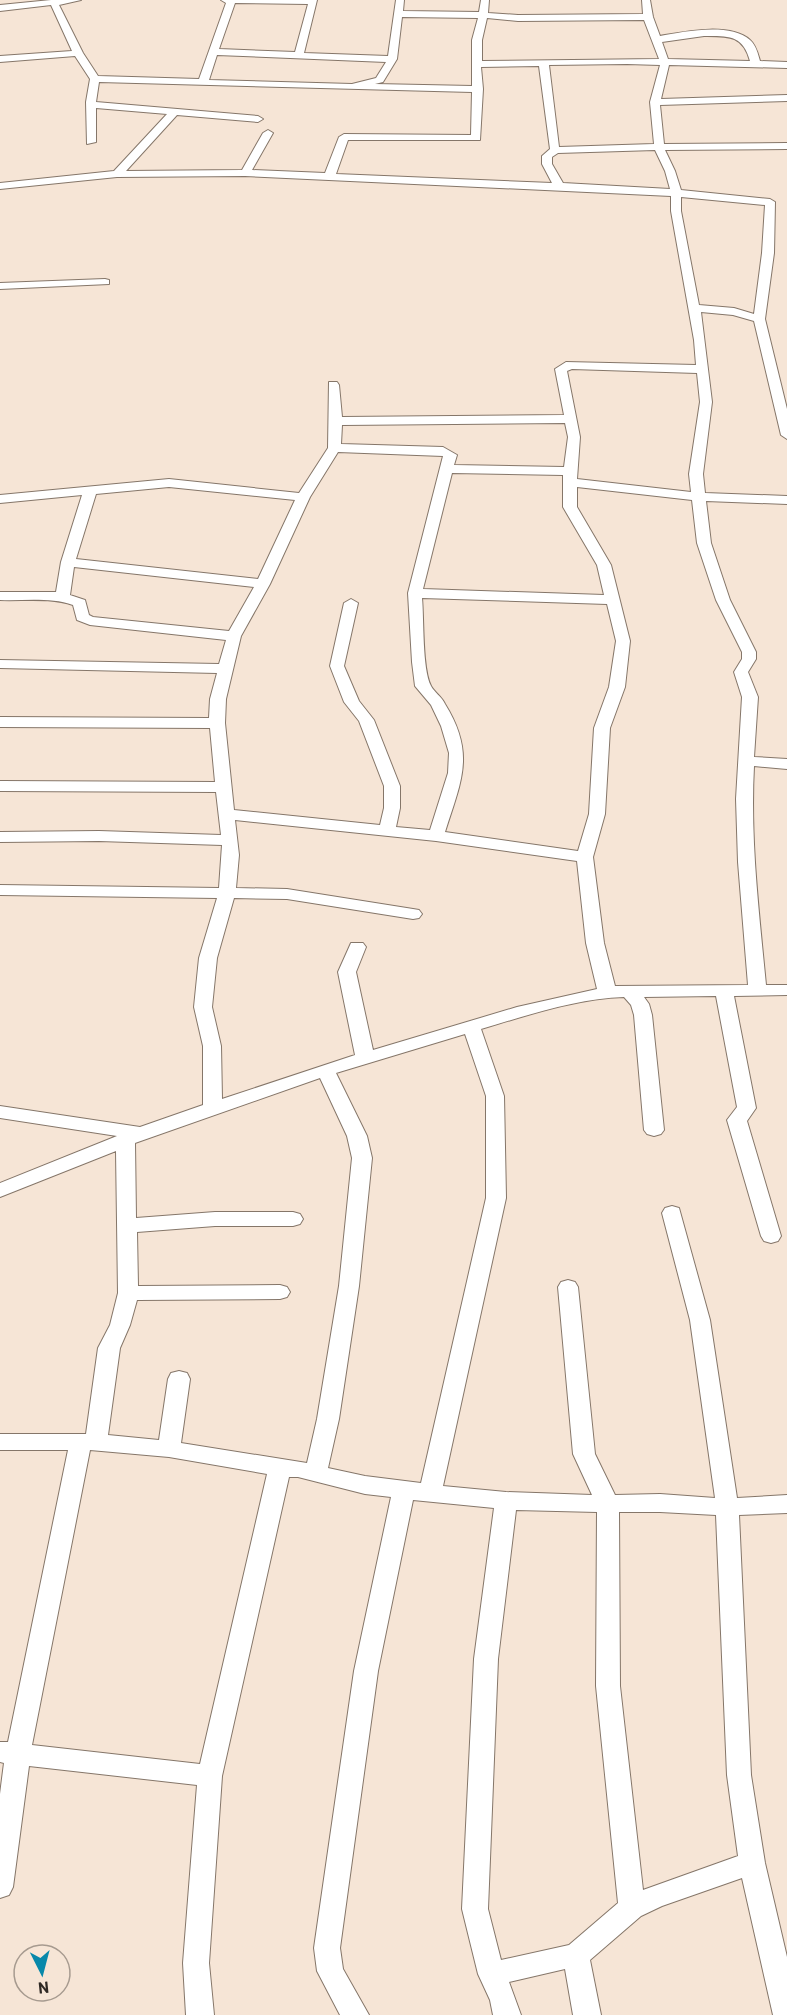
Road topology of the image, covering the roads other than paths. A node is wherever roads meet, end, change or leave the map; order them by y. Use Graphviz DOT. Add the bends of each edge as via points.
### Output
graph roads {
  1 [pos="77,0"];
  2 [pos="225,0"];
  3 [pos="231,0"];
  4 [pos="400,0"];
  5 [pos="485,0"];
  6 [pos="646,0"];
  7 [pos="55,1"];
  8 [pos="0,8"];
  9 [pos="398,14"];
  10 [pos="483,15"];
  11 [pos="648,17"];
  12 [pos="657,40"];
  13 [pos="213,52"];
  14 [pos="78,53"];
  15 [pos="299,55"];
  16 [pos="0,59"];
  17 [pos="392,59"];
  18 [pos="544,63"];
  19 [pos="665,63"];
  20 [pos="477,64"];
  21 [pos="756,65"];
  22 [pos="787,65"];
  23 [pos="95,79"];
  24 [pos="203,82"];
  25 [pos="352,87"];
  26 [pos="478,89"];
  27 [pos="787,98"];
  28 [pos="655,102"];
  29 [pos="91,105"];
  30 [pos="174,113"];
  31 [pos="258,119"];
  32 [pos="268,134"];
  33 [pos="91,142"];
  34 [pos="787,146"];
  35 [pos="659,148"];
  36 [pos="555,150"];
  37 [pos="245,172"];
  38 [pos="117,174"];
  39 [pos="329,177"];
  40 [pos="0,186"];
  41 [pos="559,186"];
  42 [pos="676,193"];
  43 [pos="105,282"];
  44 [pos="0,286"];
  45 [pos="694,308"];
  46 [pos="759,319"];
  47 [pos="702,369"];
  48 [pos="333,385"];
  49 [pos="782,399"];
  50 [pos="569,420"];
  51 [pos="336,421"];
  52 [pos="787,435"];
  53 [pos="334,448"];
  54 [pos="446,469"];
  55 [pos="570,477"];
  56 [pos="90,491"];
  57 [pos="303,497"];
  58 [pos="700,497"];
  59 [pos="0,499"];
  60 [pos="787,500"];
  61 [pos="69,562"];
  62 [pos="262,584"];
  63 [pos="415,592"];
  64 [pos="0,596"];
  65 [pos="62,598"];
  66 [pos="611,600"];
  67 [pos="351,603"];
  68 [pos="234,636"];
  69 [pos="0,664"];
  70 [pos="227,669"];
  71 [pos="0,722"];
  72 [pos="217,723"];
  73 [pos="746,761"];
  74 [pos="787,764"];
  75 [pos="0,786"];
  76 [pos="225,786"];
  77 [pos="225,814"];
  78 [pos="387,831"];
  79 [pos="436,836"];
  80 [pos="0,837"];
  81 [pos="229,840"];
  82 [pos="585,857"];
  83 [pos="0,890"];
  84 [pos="227,893"];
  85 [pos="413,914"];
  86 [pos="357,947"];
  87 [pos="724,989"];
  88 [pos="757,989"];
  89 [pos="787,990"];
  90 [pos="628,991"];
  91 [pos="607,992"];
  92 [pos="471,1026"];
  93 [pos="365,1057"];
  94 [pos="325,1070"];
  95 [pos="213,1110"];
  96 [pos="0,1112"];
  97 [pos="654,1130"];
  98 [pos="133,1137"];
  99 [pos="0,1190"];
  100 [pos="672,1213"];
  101 [pos="293,1219"];
  102 [pos="127,1226"];
  103 [pos="771,1236"];
  104 [pos="568,1287"];
  105 [pos="280,1292"];
  106 [pos="128,1293"];
  107 [pos="179,1379"];
  108 [pos="0,1442"];
  109 [pos="89,1442"];
  110 [pos="169,1449"];
  111 [pos="280,1468"];
  112 [pos="316,1473"];
  113 [pos="404,1490"];
  114 [pos="430,1493"];
  115 [pos="506,1501"];
  116 [pos="608,1504"];
  117 [pos="787,1504"];
  118 [pos="727,1508"];
  119 [pos="9,1752"];
  120 [pos="210,1776"];
  121 [pos="752,1863"];
  122 [pos="0,1887"];
  123 [pos="632,1908"];
  124 [pos="576,1955"];
  125 [pos="491,1974"];
  126 [pos="200,2015"];
  127 [pos="355,2015"];
  128 [pos="507,2015"];
  129 [pos="586,2015"];
  130 [pos="787,2015"];
  1 -- 7 [label="street"];
  2 -- 3 [label="street"];
  3 -- 13 [label="street"];
  3 -- 15 [label="street" via="313,1"];
  4 -- 9 [label="street"];
  5 -- 10 [label="street"];
  6 -- 11 [label="street"];
  7 -- 8 [label="street"];
  7 -- 14 [label="street"];
  9 -- 10 [label="street"];
  9 -- 17 [label="street"];
  10 -- 11 [label="street"];
  10 -- 20 [label="street"];
  11 -- 12 [label="street"];
  12 -- 19 [label="street"];
  12 -- 21 [label="street" via="686,35 735,35 748,43"];
  13 -- 15 [label="street"];
  13 -- 24 [label="street"];
  14 -- 16 [label="street"];
  14 -- 23 [label="street"];
  15 -- 17 [label="street"];
  17 -- 25 [label="street" via="380,80"];
  18 -- 19 [label="street"];
  18 -- 20 [label="street"];
  18 -- 36 [label="street" via="547,118"];
  19 -- 21 [label="street"];
  19 -- 28 [label="street"];
  20 -- 26 [label="street"];
  21 -- 22 [label="street"];
  23 -- 24 [label="street"];
  23 -- 29 [label="street"];
  24 -- 25 [label="street"];
  25 -- 26 [label="street"];
  26 -- 39 [label="street" via="476,138 344,137"];
  27 -- 28 [label="street"];
  28 -- 35 [label="street"];
  29 -- 30 [label="street"];
  29 -- 33 [label="street"];
  30 -- 31 [label="street"];
  30 -- 38 [label="street"];
  32 -- 37 [label="street"];
  34 -- 35 [label="street"];
  35 -- 36 [label="street"];
  35 -- 42 [label="street"];
  36 -- 41 [label="street" via="548,156 547,164"];
  37 -- 38 [label="street"];
  37 -- 39 [label="street"];
  38 -- 40 [label="street"];
  39 -- 41 [label="street"];
  41 -- 42 [label="street"];
  42 -- 45 [label="street"];
  42 -- 46 [label="street" via="774,202"];
  43 -- 44 [label="street"];
  45 -- 46 [label="street"];
  45 -- 47 [label="street"];
  46 -- 49 [label="street"];
  47 -- 50 [label="street" via="564,366 561,369"];
  47 -- 58 [label="street" via="706,409 696,474"];
  48 -- 51 [label="street"];
  49 -- 52 [label="street"];
  50 -- 51 [label="street"];
  50 -- 55 [label="street" via="574,437"];
  51 -- 53 [label="street"];
  53 -- 54 [label="street" via="443,451 450,455"];
  53 -- 57 [label="street"];
  54 -- 55 [label="street"];
  54 -- 63 [label="street"];
  55 -- 58 [label="street"];
  55 -- 66 [label="street" via="570,507 600,557"];
  56 -- 57 [label="street" via="169,483"];
  56 -- 59 [label="street"];
  56 -- 61 [label="street"];
  57 -- 62 [label="street"];
  58 -- 60 [label="street"];
  58 -- 73 [label="street" via="706,553 723,600 749,652 741,672 750,697"];
  61 -- 62 [label="street"];
  61 -- 65 [label="street"];
  62 -- 68 [label="street"];
  63 -- 66 [label="street"];
  63 -- 79 [label="street" via="423,686 438,704 457,753 456,773"];
  64 -- 65 [label="street"];
  65 -- 68 [label="street" via="80,603 82,617 90,621"];
  66 -- 82 [label="street" via="623,641 617,687 602,728 597,814"];
  67 -- 78 [label="street" via="337,666 352,702 366,720 392,786"];
  68 -- 70 [label="street"];
  69 -- 70 [label="street"];
  70 -- 72 [label="street" via="218,699"];
  71 -- 72 [label="street"];
  72 -- 76 [label="street"];
  73 -- 74 [label="street"];
  73 -- 88 [label="street" via="746,862"];
  75 -- 76 [label="street"];
  76 -- 77 [label="street"];
  77 -- 78 [label="street"];
  77 -- 81 [label="street"];
  78 -- 79 [label="street"];
  79 -- 82 [label="street"];
  80 -- 81 [label="street"];
  81 -- 84 [label="street"];
  82 -- 91 [label="street" via="594,943"];
  83 -- 84 [label="street"];
  84 -- 85 [label="street" via="287,894"];
  84 -- 95 [label="street" via="208,958 203,1007 212,1046"];
  86 -- 93 [label="street" via="347,972"];
  87 -- 88 [label="street"];
  87 -- 90 [label="street"];
  87 -- 103 [label="street" via="747,1108 737,1120"];
  88 -- 89 [label="street"];
  90 -- 91 [label="street"];
  90 -- 97 [label="street" via="640,1004 643,1015"];
  91 -- 92 [label="street"];
  92 -- 93 [label="street"];
  92 -- 114 [label="street" via="495,1096 496,1198"];
  93 -- 94 [label="street"];
  94 -- 95 [label="street"];
  94 -- 112 [label="street" via="357,1136 362,1158 349,1286"];
  95 -- 98 [label="street"];
  96 -- 98 [label="street"];
  98 -- 99 [label="street"];
  98 -- 102 [label="street"];
  100 -- 118 [label="street" via="700,1320"];
  101 -- 102 [label="street" via="215,1219"];
  102 -- 106 [label="street"];
  104 -- 116 [label="street" via="584,1454"];
  105 -- 106 [label="street"];
  106 -- 109 [label="street" via="109,1348"];
  107 -- 110 [label="street"];
  108 -- 109 [label="street"];
  109 -- 110 [label="street"];
  109 -- 119 [label="street"];
  110 -- 111 [label="street"];
  111 -- 112 [label="street"];
  111 -- 120 [label="street"];
  112 -- 113 [label="street"];
  113 -- 114 [label="street"];
  113 -- 127 [label="street" via="366,1671 327,1948 330,1971"];
  114 -- 115 [label="street"];
  115 -- 116 [label="street"];
  115 -- 125 [label="street" via="486,1659 475,1909"];
  116 -- 118 [label="street"];
  116 -- 123 [label="street" via="608,1686"];
  117 -- 118 [label="street"];
  118 -- 121 [label="street" via="739,1775"];
  119 -- 120 [label="street"];
  119 -- 122 [label="street"];
  120 -- 126 [label="street" via="196,1963"];
  121 -- 123 [label="street"];
  121 -- 130 [label="street"];
  123 -- 124 [label="street"];
  124 -- 125 [label="street"];
  124 -- 129 [label="street"];
  125 -- 128 [label="street"];
}
